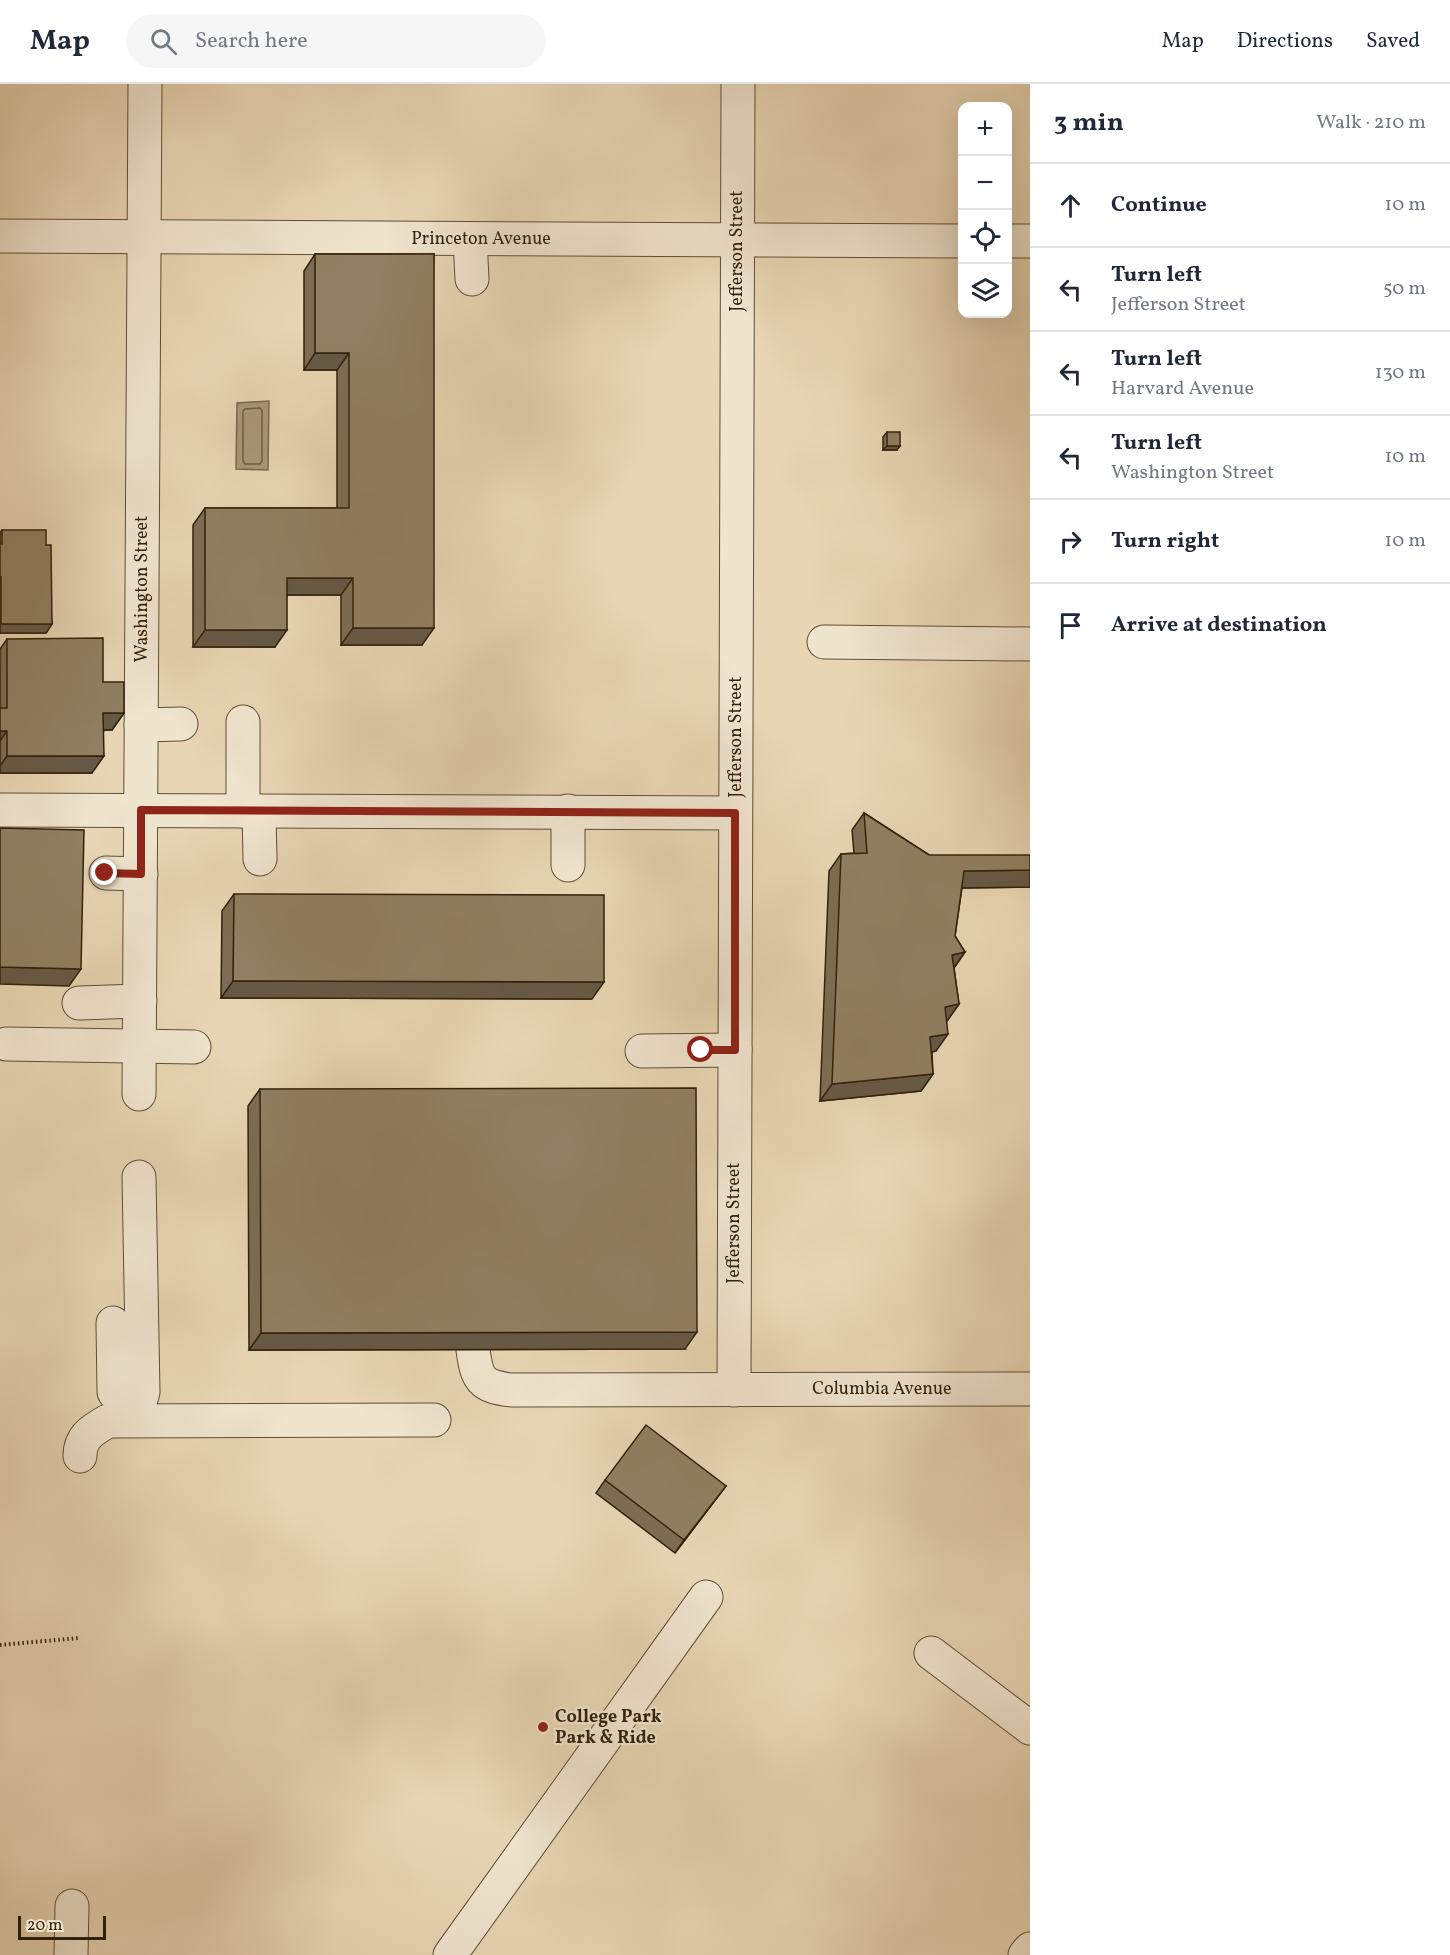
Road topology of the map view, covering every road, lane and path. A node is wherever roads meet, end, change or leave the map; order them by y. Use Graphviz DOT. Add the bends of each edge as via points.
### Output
graph roads {
  1 [pos="145,84"];
  2 [pos="738,84"];
  3 [pos="0,236"];
  4 [pos="144,237"];
  5 [pos="470,238"];
  6 [pos="737,240"];
  7 [pos="958,241"];
  8 [pos="1012,241"];
  9 [pos="1030,241"];
  10 [pos="472,279"];
  11 [pos="824,642"];
  12 [pos="1030,644"];
  13 [pos="243,722"];
  14 [pos="181,724"];
  15 [pos="141,725"];
  16 [pos="0,810"];
  17 [pos="141,810"];
  18 [pos="251,811"];
  19 [pos="568,812"];
  20 [pos="735,813"];
  21 [pos="260,859"];
  22 [pos="568,865"];
  23 [pos="105,873"];
  24 [pos="141,874"];
  25 [pos="140,1001"];
  26 [pos="79,1003"];
  27 [pos="6,1044"];
  28 [pos="139,1046"];
  29 [pos="194,1047"];
  30 [pos="735,1050"];
  31 [pos="642,1051"];
  32 [pos="139,1094"];
  33 [pos="139,1177"];
  34 [pos="473,1350"];
  35 [pos="1030,1389"];
  36 [pos="734,1390"];
  37 [pos="135,1420"];
  38 [pos="434,1420"];
  39 [pos="80,1456"];
  40 [pos="706,1597"];
  41 [pos="79,1638"];
  42 [pos="0,1645"];
  43 [pos="931,1653"];
  44 [pos="1030,1728"];
  45 [pos="72,1906"];
  46 [pos="1030,1948"];
  47 [pos="71,1955"];
  48 [pos="450,1955"];
  49 [pos="1025,1955"];
  1 -- 4 [label="street, Washington Street"];
  2 -- 6 [label="street, Jefferson Street"];
  3 -- 4 [label="street, Princeton Avenue"];
  4 -- 5 [label="street, Princeton Avenue"];
  4 -- 15 [label="street, Washington Street"];
  5 -- 6 [label="street, Princeton Avenue"];
  5 -- 10 [label="street"];
  6 -- 7 [label="street, Princeton Avenue"];
  6 -- 20 [label="street, Jefferson Street"];
  8 -- 9 [label="street"];
  11 -- 12 [label="street"];
  13 -- 18 [label="street"];
  14 -- 15 [label="street"];
  15 -- 17 [label="street, Washington Street"];
  16 -- 17 [label="street"];
  17 -- 18 [label="street"];
  17 -- 24 [label="street, Washington Street"];
  18 -- 19 [label="street"];
  18 -- 21 [label="street"];
  19 -- 20 [label="street"];
  19 -- 22 [label="street"];
  20 -- 30 [label="street, Jefferson Street"];
  23 -- 24 [label="street"];
  24 -- 25 [label="street, Washington Street"];
  25 -- 26 [label="street"];
  25 -- 28 [label="street, Washington Street"];
  27 -- 28 [label="street"];
  28 -- 29 [label="street"];
  28 -- 32 [label="street, Washington Street"];
  30 -- 31 [label="street"];
  30 -- 36 [label="street, Jefferson Street"];
  33 -- 37 [label="street" via="128,1322 144,1392"];
  34 -- 36 [label="street, Columbia Avenue" via="476,1372 494,1388"];
  35 -- 36 [label="street, Columbia Avenue"];
  37 -- 38 [label="street"];
  37 -- 39 [label="street" via="108,1421 89,1431 80,1447"];
  40 -- 48 [label="street"];
  41 -- 42 [label="path"];
  43 -- 44 [label="street"];
  45 -- 47 [label="street"];
  46 -- 49 [label="street"];
}
